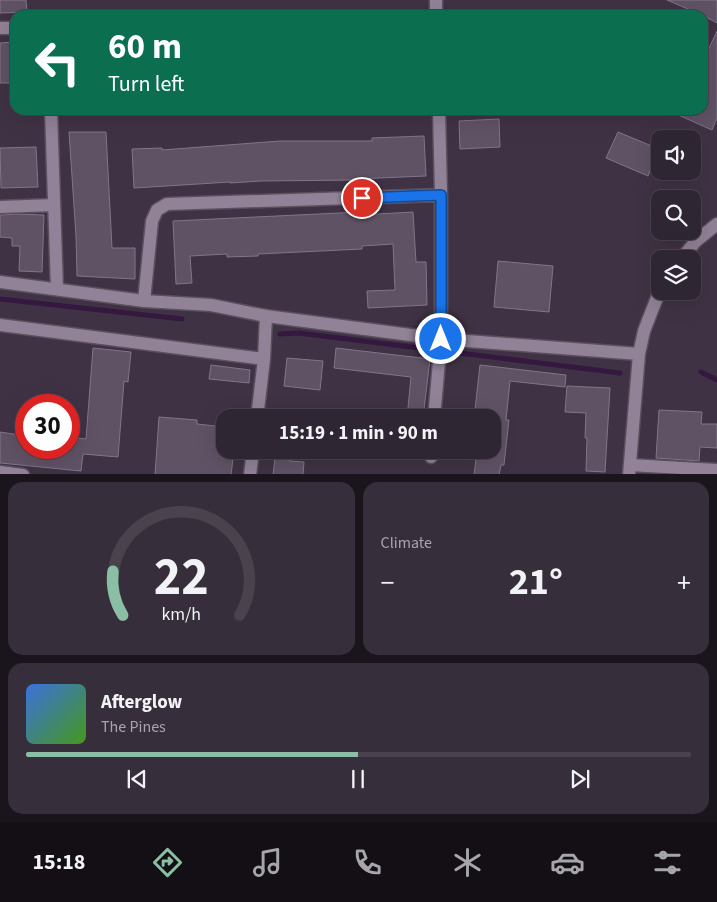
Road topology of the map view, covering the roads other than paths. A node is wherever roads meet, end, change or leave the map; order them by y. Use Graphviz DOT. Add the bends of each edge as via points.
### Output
graph roads {
  1 [pos="51,115"];
  2 [pos="439,115"];
  3 [pos="441,195"];
  4 [pos="54,205"];
  5 [pos="0,207"];
  6 [pos="717,224"];
  7 [pos="688,250"];
  8 [pos="0,282"];
  9 [pos="57,289"];
  10 [pos="656,300"];
  11 [pos="144,301"];
  12 [pos="266,316"];
  13 [pos="0,326"];
  14 [pos="441,339"];
  15 [pos="639,354"];
  16 [pos="264,359"];
  17 [pos="258,409"];
  18 [pos="435,409"];
  19 [pos="252,459"];
  20 [pos="630,470"];
  21 [pos="717,470"];
  22 [pos="0,472"];
  23 [pos="23,474"];
  24 [pos="250,474"];
  1 -- 4 [label="street"];
  2 -- 3 [label="street"];
  3 -- 11 [label="street" via="167,204 157,210 152,221"];
  3 -- 14 [label="street"];
  4 -- 5 [label="street"];
  4 -- 9 [label="street"];
  6 -- 7 [label="street"];
  8 -- 9 [label="street"];
  9 -- 11 [label="street"];
  10 -- 15 [label="street"];
  11 -- 12 [label="street" via="211,305"];
  12 -- 14 [label="street"];
  12 -- 16 [label="street"];
  13 -- 16 [label="street"];
  14 -- 15 [label="street"];
  14 -- 18 [label="street"];
  15 -- 20 [label="street"];
  16 -- 17 [label="street"];
  19 -- 24 [label="street"];
  20 -- 21 [label="street"];
  22 -- 23 [label="street"];
}
